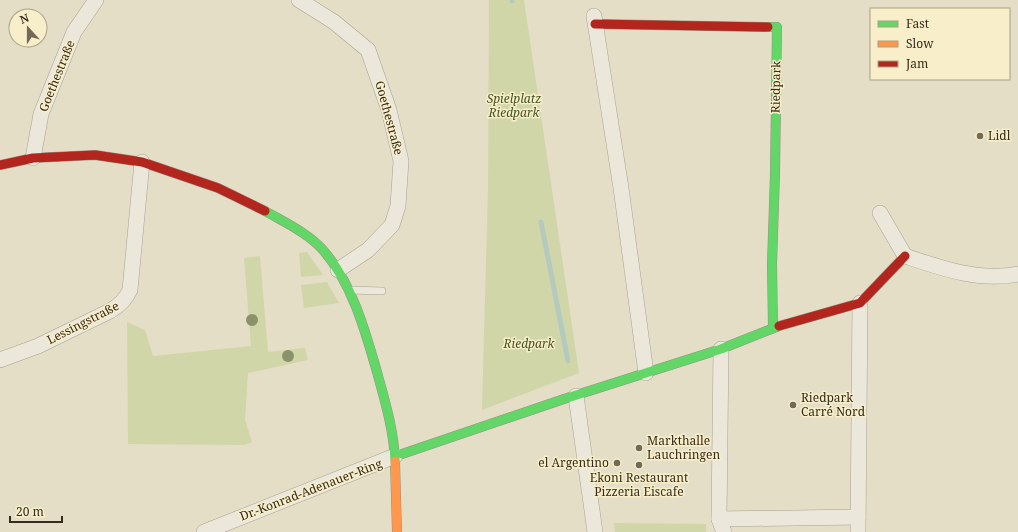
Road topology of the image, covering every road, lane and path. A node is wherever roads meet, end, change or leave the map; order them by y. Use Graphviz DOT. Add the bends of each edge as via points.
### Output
graph roads {
  1 [pos="96,0"];
  2 [pos="299,0"];
  3 [pos="594,19"];
  4 [pos="33,158"];
  5 [pos="142,162"];
  6 [pos="0,165"];
  7 [pos="880,213"];
  8 [pos="905,256"];
  9 [pos="338,270"];
  10 [pos="1018,274"];
  11 [pos="348,290"];
  12 [pos="382,291"];
  13 [pos="860,303"];
  14 [pos="773,328"];
  15 [pos="721,349"];
  16 [pos="0,360"];
  17 [pos="646,373"];
  18 [pos="576,396"];
  19 [pos="399,455"];
  20 [pos="721,525"];
  21 [pos="858,525"];
  22 [pos="204,532"];
  23 [pos="397,532"];
  24 [pos="595,532"];
  1 -- 4 [label="street, Goethestraße" via="74,32 41,114"];
  2 -- 9 [label="street, Goethestraße" via="334,22 368,50 389,110 401,161 398,206 392,225 368,250"];
  3 -- 14 [label="street, Riedpark" via="777,28"];
  3 -- 17 [label="street, Riedpark" via="621,188"];
  4 -- 5 [label="street, Dr.-Konrad-Adenauer-Ring" via="95,155"];
  4 -- 6 [label="street, Dr.-Konrad-Adenauer-Ring"];
  5 -- 9 [label="street, Dr.-Konrad-Adenauer-Ring" via="218,188 264,210 301,232 322,249"];
  5 -- 16 [label="street, Lessingstraße" via="130,290 121,305 38,346"];
  7 -- 8 [label="street"];
  8 -- 10 [label="street" via="973,276"];
  8 -- 13 [label="street"];
  9 -- 11 [label="street, Dr.-Konrad-Adenauer-Ring"];
  11 -- 12 [label="lane"];
  11 -- 19 [label="street, Dr.-Konrad-Adenauer-Ring" via="370,348"];
  13 -- 14 [label="street"];
  13 -- 21 [label="street"];
  14 -- 15 [label="street"];
  15 -- 17 [label="street"];
  15 -- 20 [label="street"];
  17 -- 18 [label="street"];
  18 -- 19 [label="street"];
  18 -- 24 [label="street"];
  19 -- 22 [label="street, Dr.-Konrad-Adenauer-Ring"];
  19 -- 23 [label="street, Dr.-Konrad-Adenauer-Ring"];
  20 -- 21 [label="street"];
}
